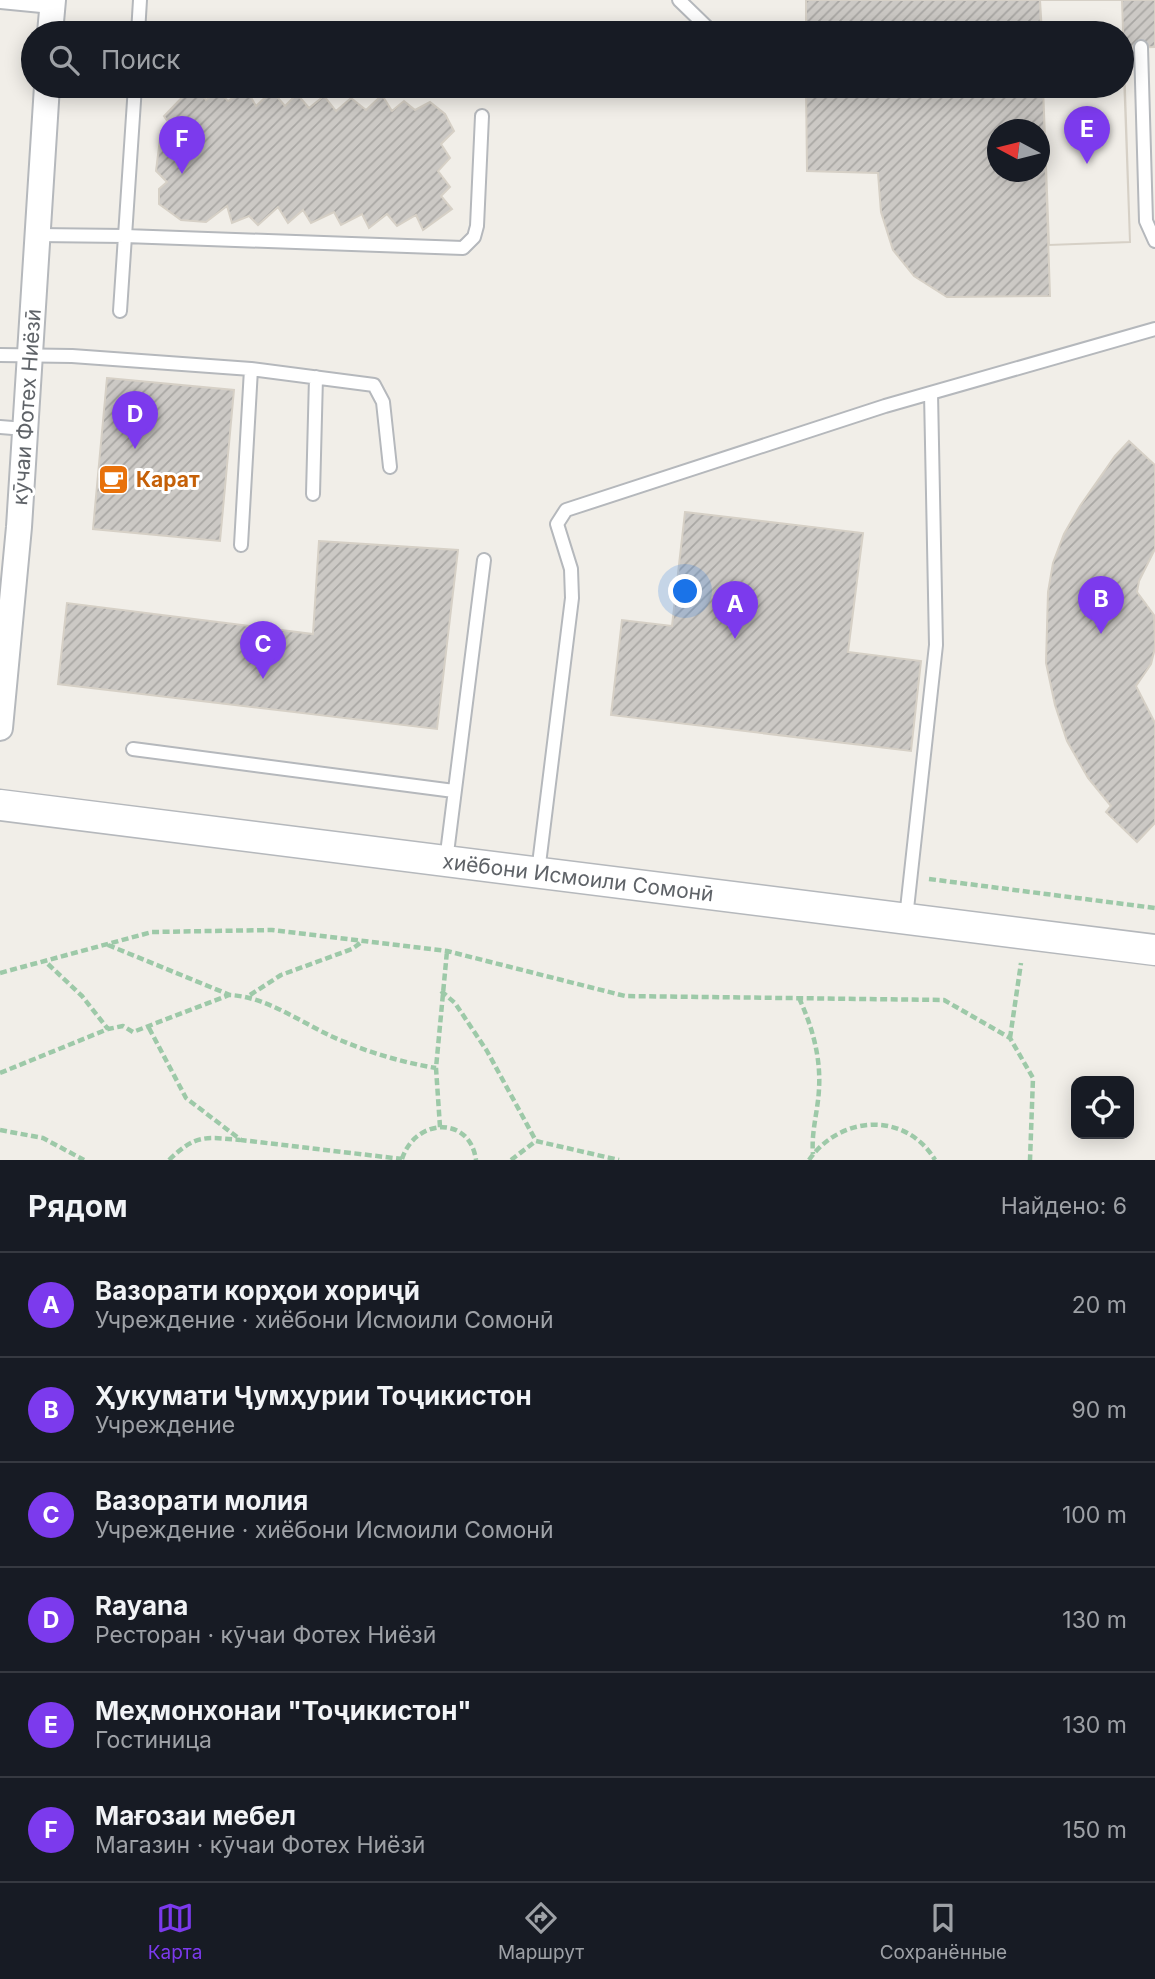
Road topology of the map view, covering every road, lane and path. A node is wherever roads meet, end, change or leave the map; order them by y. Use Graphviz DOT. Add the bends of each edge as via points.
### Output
graph roads {
  1 [pos="141,0"];
  2 [pos="679,0"];
  3 [pos="0,2"];
  4 [pos="52,4"];
  5 [pos="139,21"];
  6 [pos="701,21"];
  7 [pos="1141,47"];
  8 [pos="46,98"];
  9 [pos="134,98"];
  10 [pos="482,116"];
  11 [pos="37,234"];
  12 [pos="125,236"];
  13 [pos="1155,241"];
  14 [pos="120,311"];
  15 [pos="1155,329"];
  16 [pos="0,355"];
  17 [pos="30,356"];
  18 [pos="251,369"];
  19 [pos="316,377"];
  20 [pos="931,393"];
  21 [pos="0,427"];
  22 [pos="25,429"];
  23 [pos="390,467"];
  24 [pos="313,495"];
  25 [pos="241,545"];
  26 [pos="484,560"];
  27 [pos="0,728"];
  28 [pos="133,749"];
  29 [pos="454,791"];
  30 [pos="0,805"];
  31 [pos="446,861"];
  32 [pos="538,872"];
  33 [pos="911,877"];
  34 [pos="1155,908"];
  35 [pos="906,919"];
  36 [pos="1025,933"];
  37 [pos="363,941"];
  38 [pos="107,944"];
  39 [pos="1155,950"];
  40 [pos="447,951"];
  41 [pos="48,964"];
  42 [pos="0,973"];
  43 [pos="441,991"];
  44 [pos="230,995"];
  45 [pos="250,996"];
  46 [pos="799,998"];
  47 [pos="149,1028"];
  48 [pos="108,1029"];
  49 [pos="1010,1038"];
  50 [pos="436,1068"];
  51 [pos="0,1073"];
  52 [pos="440,1127"];
  53 [pos="0,1130"];
  54 [pos="241,1140"];
  55 [pos="536,1141"];
  56 [pos="813,1154"];
  57 [pos="83,1160"];
  58 [pos="169,1160"];
  59 [pos="402,1160"];
  60 [pos="476,1160"];
  61 [pos="512,1160"];
  62 [pos="619,1160"];
  63 [pos="809,1160"];
  64 [pos="935,1160"];
  65 [pos="1030,1160"];
  1 -- 5 [label="lane"];
  2 -- 6 [label="lane"];
  3 -- 4 [label="lane"];
  7 -- 13 [label="lane" via="1146,221"];
  8 -- 11 [label="street, кӯчаи Фотех Ниёзӣ"];
  9 -- 12 [label="lane"];
  10 -- 12 [label="lane" via="477,226 463,248"];
  11 -- 12 [label="lane"];
  11 -- 17 [label="street, кӯчаи Фотех Ниёзӣ"];
  12 -- 14 [label="lane"];
  15 -- 20 [label="lane"];
  16 -- 17 [label="lane"];
  17 -- 18 [label="lane"];
  17 -- 22 [label="street, кӯчаи Фотех Ниёзӣ"];
  18 -- 19 [label="lane"];
  18 -- 25 [label="lane"];
  19 -- 23 [label="lane" via="365,382 380,391"];
  19 -- 24 [label="lane"];
  20 -- 32 [label="lane" via="576,505 560,516 558,532 571,569 572,598"];
  20 -- 33 [label="lane" via="936,645"];
  21 -- 22 [label="lane"];
  22 -- 27 [label="street, кӯчаи Фотех Ниёзӣ"];
  26 -- 29 [label="lane"];
  28 -- 29 [label="lane"];
  29 -- 31 [label="lane"];
  30 -- 31 [label="street, хиёбони Исмоили Сомонӣ"];
  31 -- 32 [label="street, хиёбони Исмоили Сомонӣ"];
  32 -- 35 [label="street, хиёбони Исмоили Сомонӣ"];
  33 -- 34 [label="path"];
  33 -- 35 [label="lane"];
  35 -- 36 [label="street, хиёбони Исмоили Сомонӣ"];
  36 -- 39 [label="street, хиёбони Исмоили Сомонӣ"];
  36 -- 49 [label="path"];
  37 -- 38 [label="path" via="245,930 152,932"];
  37 -- 40 [label="path"];
  37 -- 45 [label="path" via="281,975"];
  38 -- 42 [label="path"];
  38 -- 44 [label="path"];
  40 -- 43 [label="path"];
  40 -- 46 [label="path" via="625,996"];
  41 -- 48 [label="path"];
  43 -- 50 [label="path"];
  43 -- 55 [label="path" via="487,1051"];
  44 -- 45 [label="path"];
  44 -- 47 [label="path"];
  45 -- 50 [label="path" via="398,1062"];
  46 -- 49 [label="path" via="944,1000"];
  46 -- 56 [label="path" via="818,1061"];
  47 -- 48 [label="path" via="134,1032 123,1026"];
  47 -- 54 [label="path" via="186,1098"];
  48 -- 51 [label="path"];
  49 -- 65 [label="path" via="1033,1078"];
  50 -- 52 [label="path"];
  52 -- 59 [label="path" via="419,1133"];
  52 -- 60 [label="path" via="463,1135"];
  53 -- 57 [label="path" via="43,1138"];
  54 -- 58 [label="path" via="191,1140"];
  54 -- 59 [label="path"];
  55 -- 61 [label="path"];
  55 -- 62 [label="path"];
  56 -- 63 [label="path"];
  56 -- 64 [label="path" via="838,1132 862,1124 886,1125 909,1133"];
}
